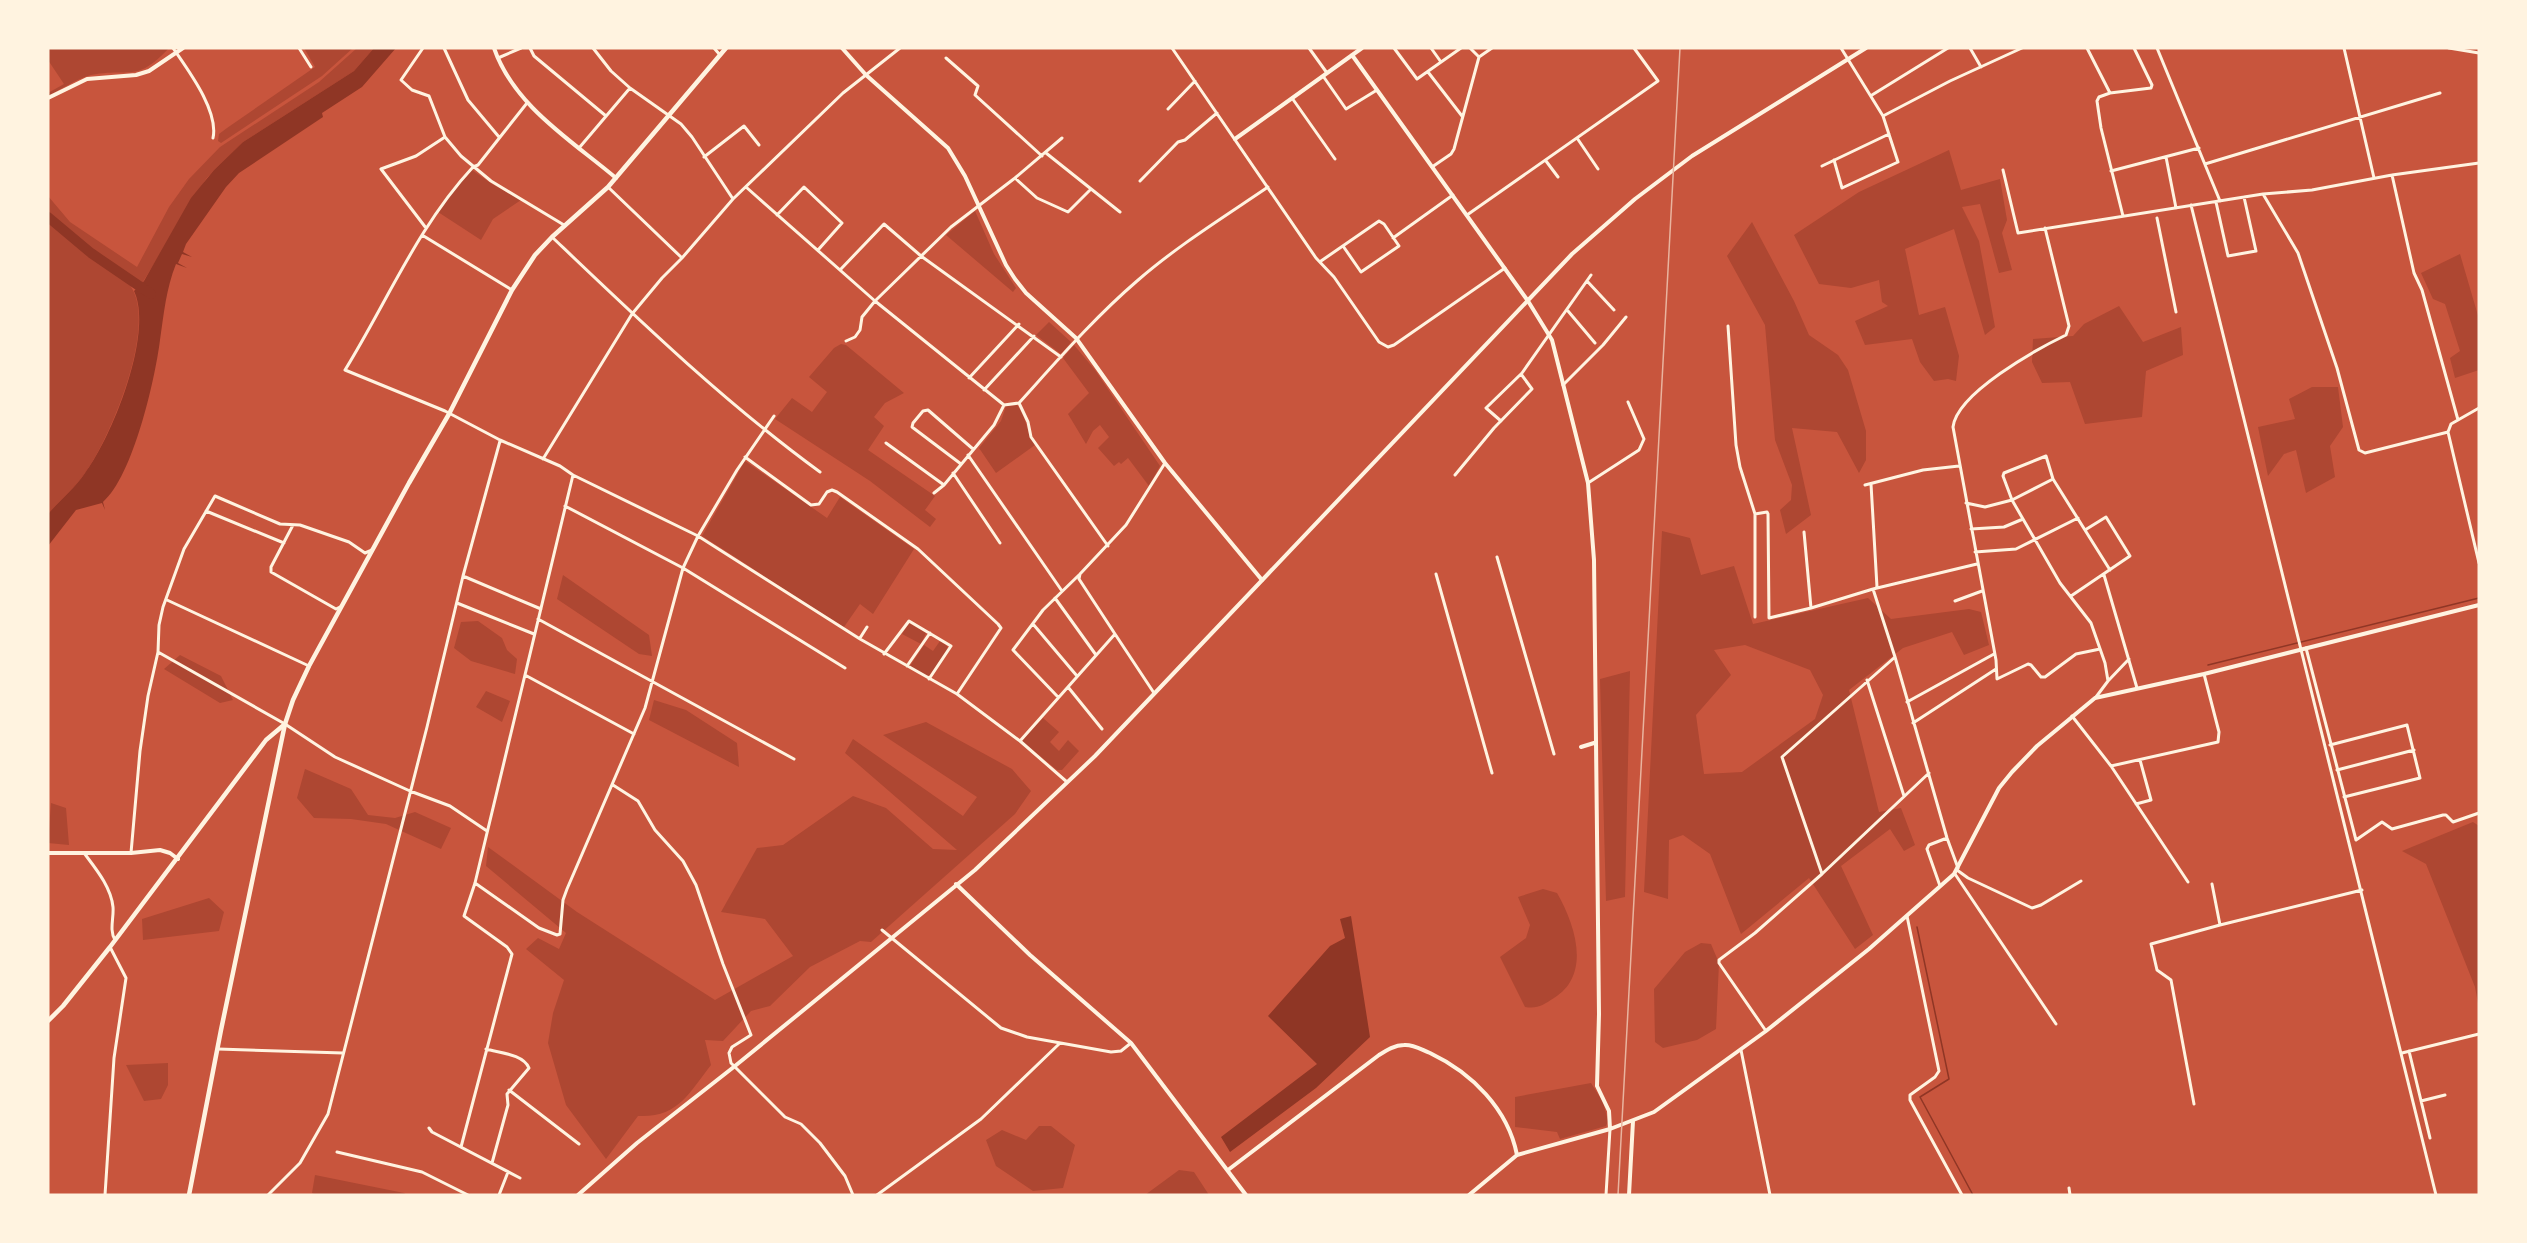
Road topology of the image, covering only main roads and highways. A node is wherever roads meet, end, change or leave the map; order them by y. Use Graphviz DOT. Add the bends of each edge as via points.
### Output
graph roads {
  1 [pos="726,48"];
  2 [pos="285,724"];
  3 [pos="48,1021"];
  4 [pos="189,1195"];
  1 -- 2 [label="main road" via="608,187 535,255 512,290 449,414 309,666"];
  2 -- 3 [label="main road" via="266,740 110,947"];
  2 -- 4 [label="main road"];
}
